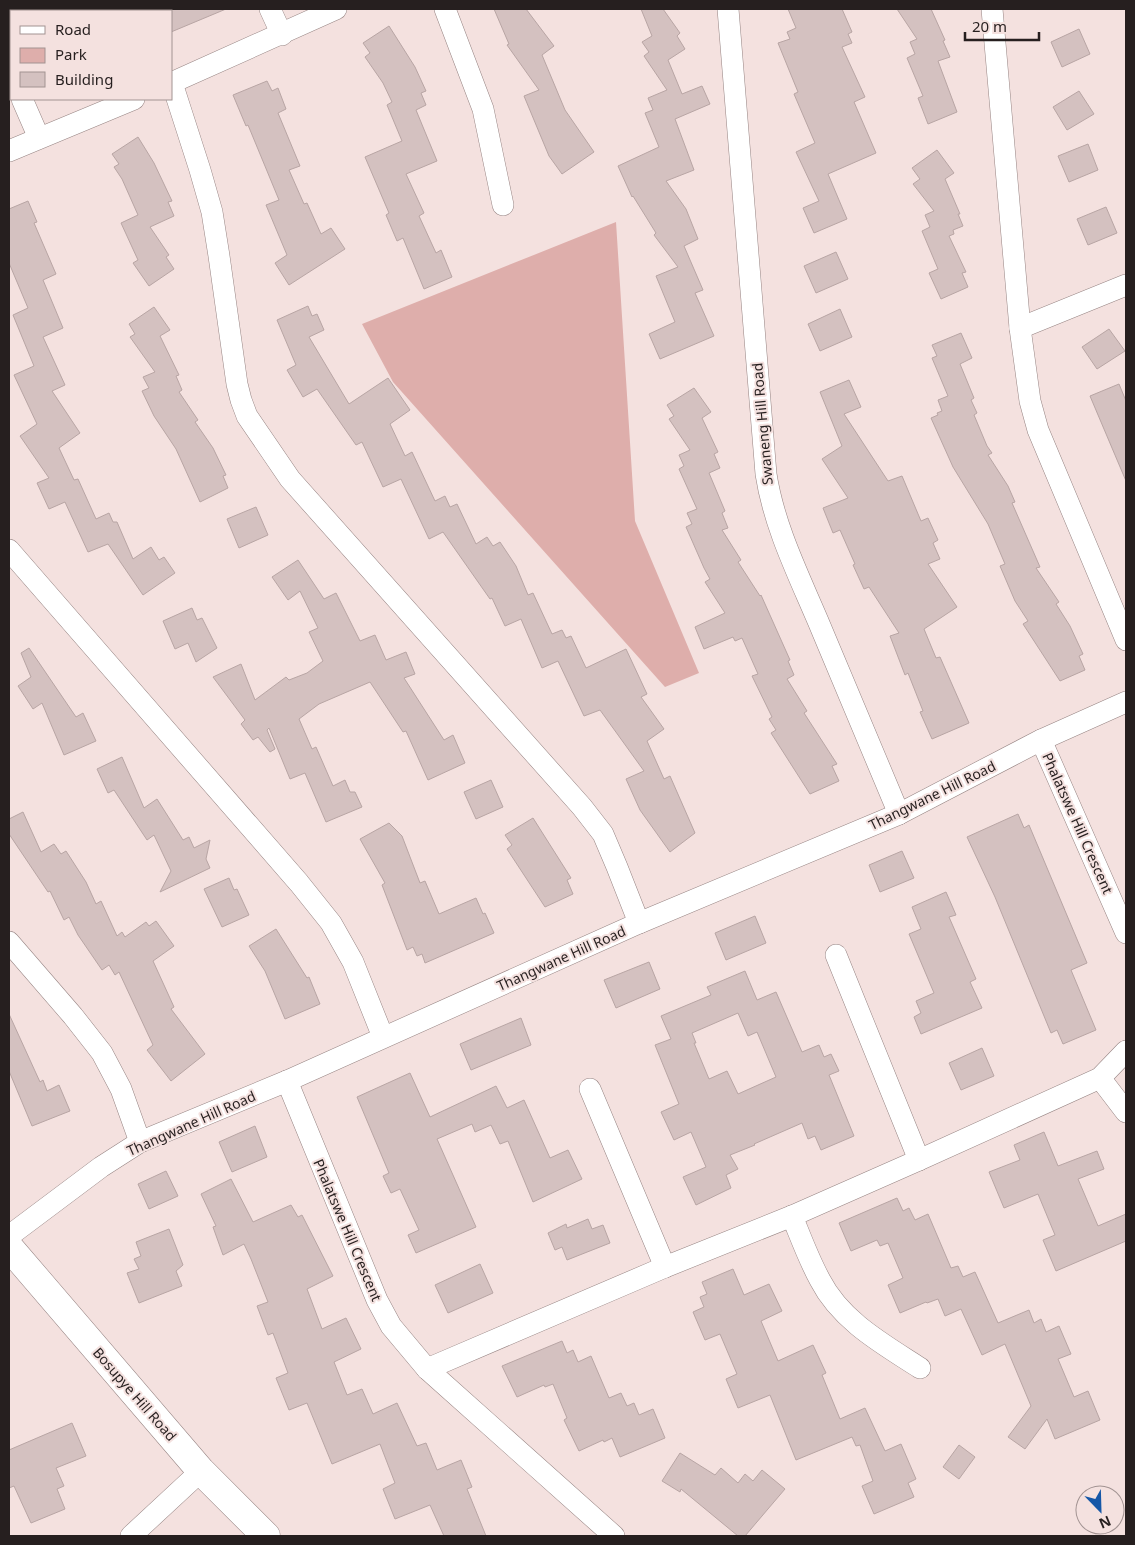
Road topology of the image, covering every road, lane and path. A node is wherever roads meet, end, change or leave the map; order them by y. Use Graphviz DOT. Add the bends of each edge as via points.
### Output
graph roads {
  1 [pos="270,9"];
  2 [pos="336,9"];
  3 [pos="445,9"];
  4 [pos="728,9"];
  5 [pos="992,9"];
  6 [pos="282,35"];
  7 [pos="172,83"];
  8 [pos="22,100"];
  9 [pos="132,100"];
  10 [pos="39,138"];
  11 [pos="9,151"];
  12 [pos="503,205"];
  13 [pos="1126,285"];
  14 [pos="1020,328"];
  15 [pos="9,550"];
  16 [pos="1126,640"];
  17 [pos="1126,702"];
  18 [pos="1041,740"];
  19 [pos="899,814"];
  20 [pos="639,923"];
  21 [pos="1126,933"];
  22 [pos="9,942"];
  23 [pos="836,955"];
  24 [pos="383,1037"];
  25 [pos="1126,1052"];
  26 [pos="1100,1078"];
  27 [pos="287,1081"];
  28 [pos="590,1089"];
  29 [pos="1126,1112"];
  30 [pos="140,1142"];
  31 [pos="919,1160"];
  32 [pos="792,1216"];
  33 [pos="9,1236"];
  34 [pos="9,1247"];
  35 [pos="666,1267"];
  36 [pos="920,1368"];
  37 [pos="427,1369"];
  38 [pos="201,1471"];
  39 [pos="131,1536"];
  40 [pos="266,1536"];
  41 [pos="614,1536"];
  1 -- 6 [label="street"];
  2 -- 6 [label="street"];
  3 -- 12 [label="street" via="483,110"];
  4 -- 19 [label="street, Swaneng Hill Road" via="769,496"];
  5 -- 14 [label="street"];
  6 -- 7 [label="street"];
  7 -- 20 [label="street" via="212,212 237,384 247,416 290,479 603,834"];
  8 -- 10 [label="street"];
  9 -- 10 [label="street"];
  10 -- 11 [label="street"];
  13 -- 14 [label="street"];
  14 -- 16 [label="street" via="1030,401 1038,430"];
  15 -- 24 [label="street" via="300,883 331,923 353,962"];
  17 -- 18 [label="street, Thangwane Hill Road"];
  18 -- 19 [label="street, Thangwane Hill Road"];
  18 -- 21 [label="street, Phalatswe Hill Crescent"];
  19 -- 20 [label="street, Thangwane Hill Road"];
  20 -- 24 [label="street, Thangwane Hill Road"];
  22 -- 30 [label="street" via="102,1053 121,1089"];
  23 -- 31 [label="street"];
  24 -- 27 [label="street, Thangwane Hill Road"];
  25 -- 26 [label="street"];
  26 -- 29 [label="street"];
  26 -- 31 [label="street"];
  27 -- 30 [label="street, Thangwane Hill Road"];
  27 -- 37 [label="street, Phalatswe Hill Crescent" via="376,1300 391,1326"];
  28 -- 35 [label="street"];
  30 -- 33 [label="street, Thangwane Hill Road"];
  31 -- 32 [label="street"];
  32 -- 35 [label="street"];
  32 -- 36 [label="street" via="820,1282 840,1310 870,1336"];
  34 -- 38 [label="street, Bosupye Hill Road"];
  35 -- 37 [label="street"];
  37 -- 41 [label="street, Phalatswe Hill Crescent"];
  38 -- 39 [label="street"];
  38 -- 40 [label="street, Bosupye Hill Road"];
}
